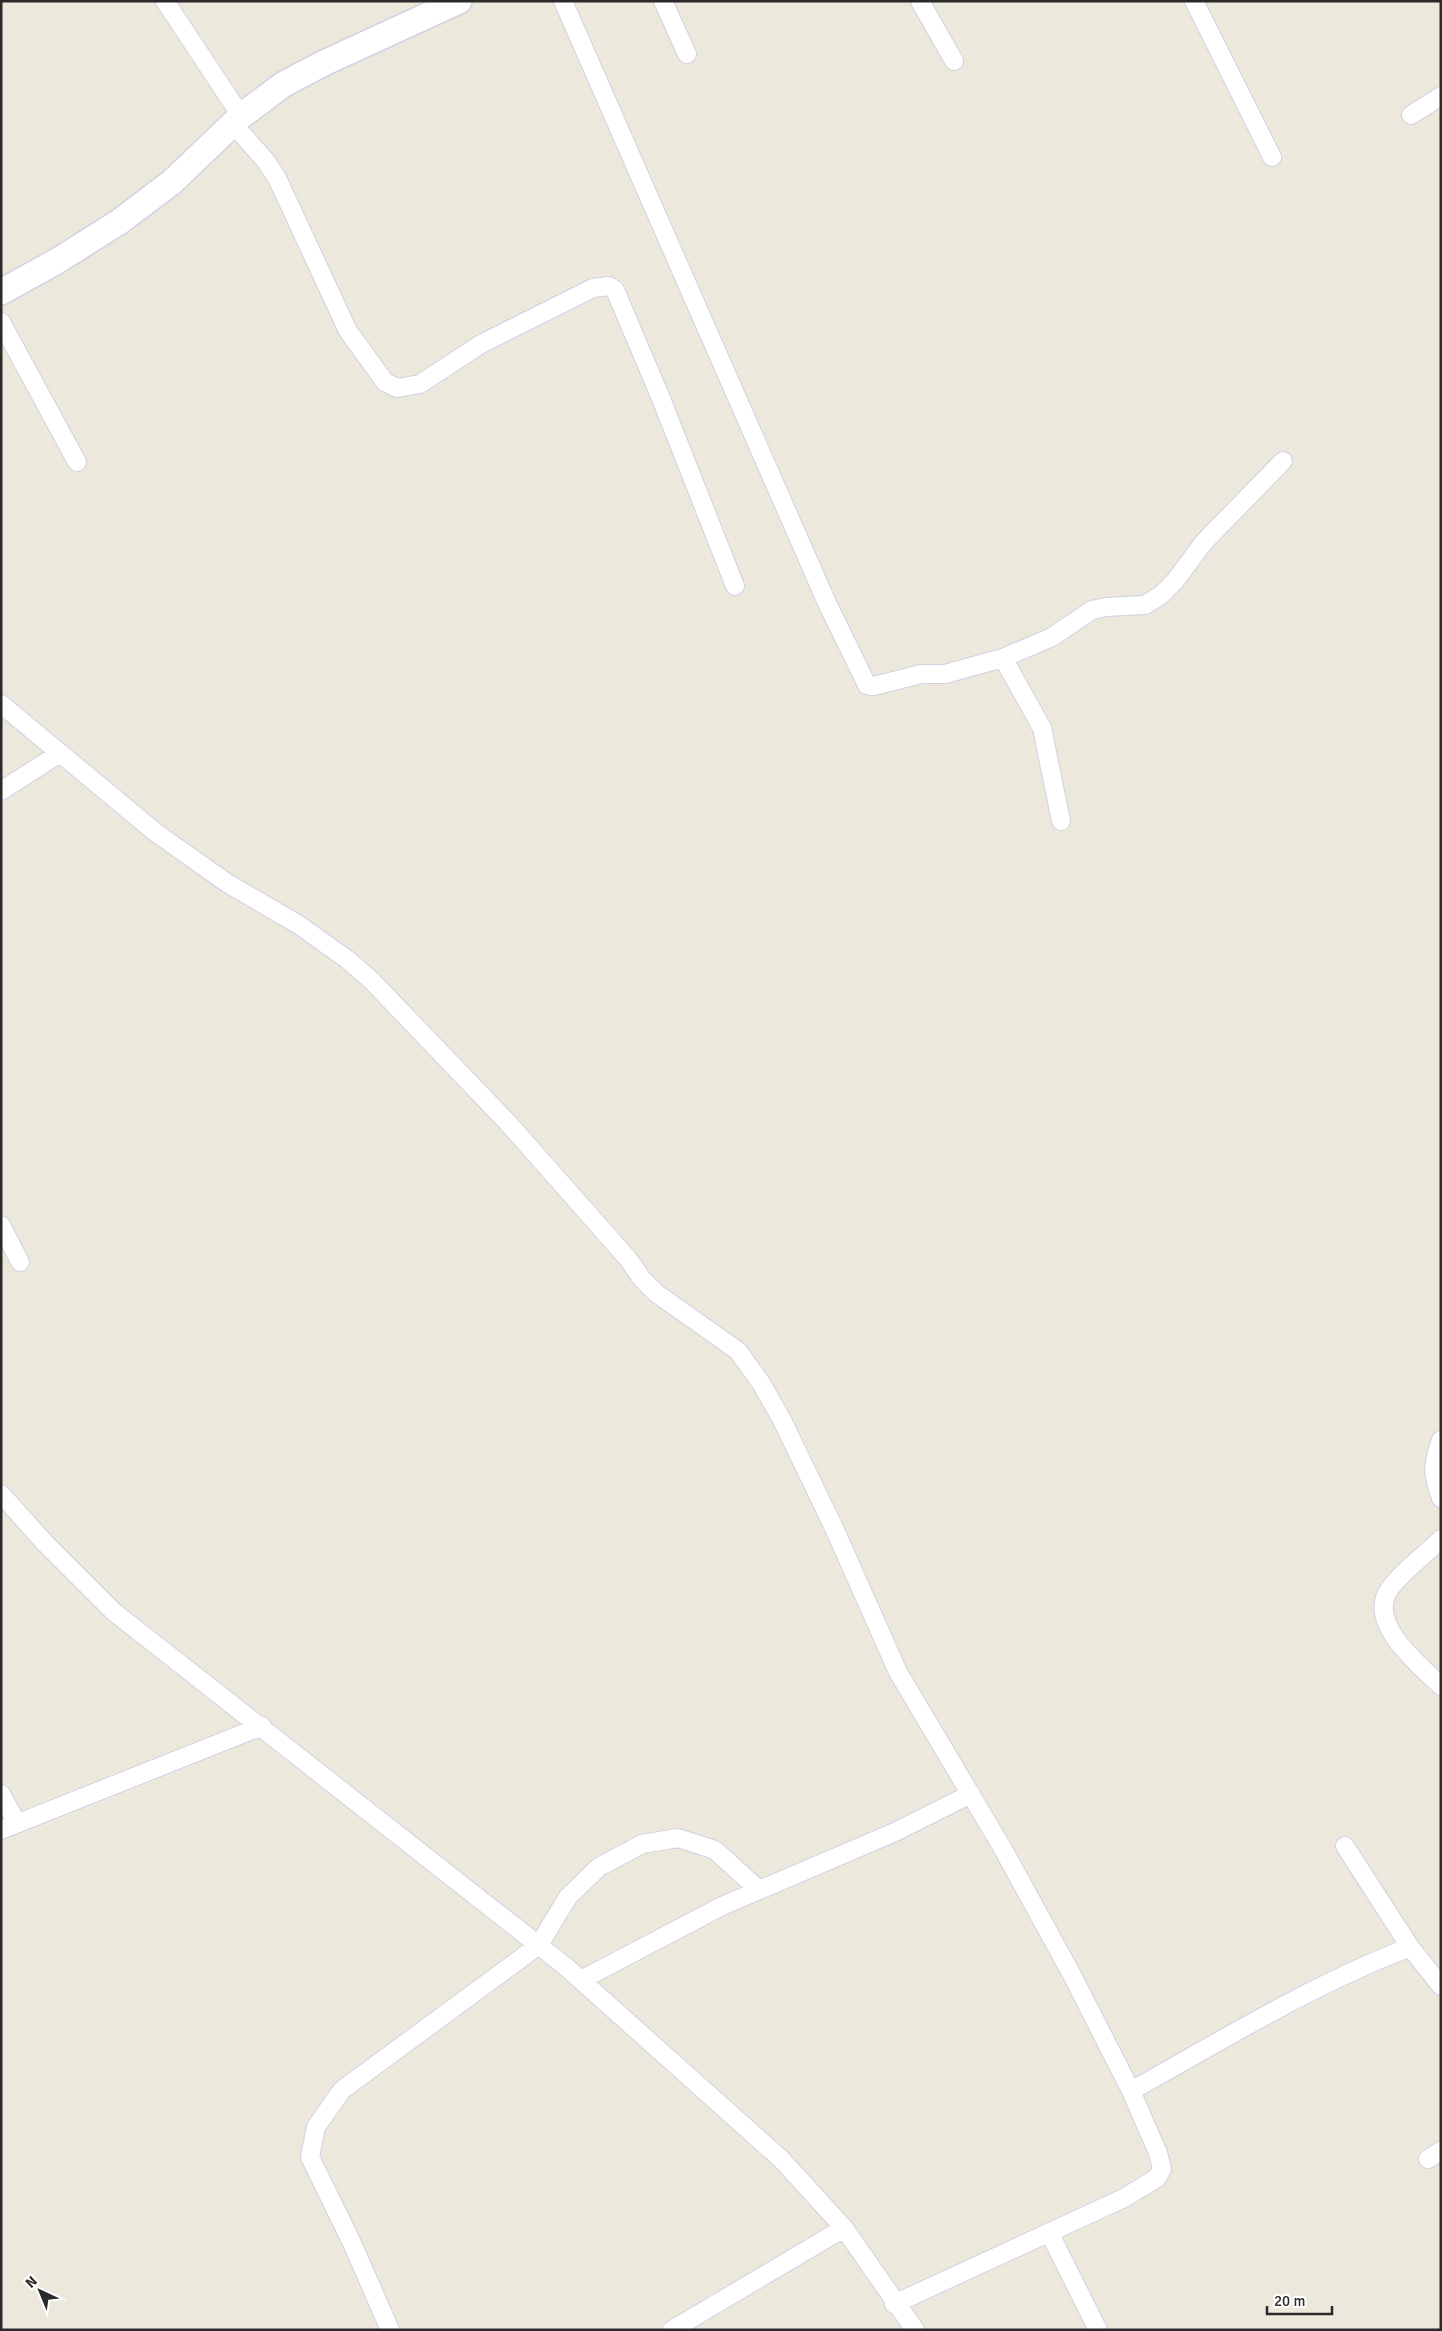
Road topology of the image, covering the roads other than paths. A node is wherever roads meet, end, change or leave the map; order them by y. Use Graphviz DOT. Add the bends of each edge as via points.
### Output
graph roads {
  1 [pos="165,1"];
  2 [pos="459,1"];
  3 [pos="563,1"];
  4 [pos="663,1"];
  5 [pos="920,1"];
  6 [pos="1194,1"];
  7 [pos="687,54"];
  8 [pos="954,61"];
  9 [pos="1441,96"];
  10 [pos="1411,115"];
  11 [pos="237,120"];
  12 [pos="1272,157"];
  13 [pos="1,292"];
  14 [pos="1,322"];
  15 [pos="1283,461"];
  16 [pos="78,462"];
  17 [pos="735,586"];
  18 [pos="1004,658"];
  19 [pos="1,704"];
  20 [pos="60,753"];
  21 [pos="1,791"];
  22 [pos="1060,821"];
  23 [pos="1,1225"];
  24 [pos="20,1262"];
  25 [pos="1441,1440"];
  26 [pos="1,1494"];
  27 [pos="1441,1498"];
  28 [pos="1441,1539"];
  29 [pos="1441,1686"];
  30 [pos="262,1726"];
  31 [pos="1,1794"];
  32 [pos="971,1794"];
  33 [pos="9,1827"];
  34 [pos="1345,1846"];
  35 [pos="759,1890"];
  36 [pos="539,1945"];
  37 [pos="1410,1947"];
  38 [pos="581,1980"];
  39 [pos="1441,1986"];
  40 [pos="1131,2091"];
  41 [pos="844,2228"];
  42 [pos="1049,2232"];
  43 [pos="894,2304"];
  44 [pos="390,2330"];
  45 [pos="672,2330"];
  46 [pos="915,2330"];
  47 [pos="1098,2330"];
  1 -- 11 [label="street"];
  2 -- 11 [label="street" via="284,84"];
  3 -- 18 [label="street" via="827,603 867,685 921,674 945,674"];
  4 -- 7 [label="street"];
  5 -- 8 [label="street"];
  6 -- 12 [label="street"];
  9 -- 10 [label="street"];
  11 -- 13 [label="street" via="172,182 119,222"];
  11 -- 17 [label="street" via="277,178 348,331 385,382 397,388 420,384 481,344 593,288 609,286 615,290"];
  14 -- 16 [label="street"];
  15 -- 18 [label="street" via="1204,542 1161,596 1145,604 1092,610 1052,637"];
  18 -- 22 [label="street" via="1042,728"];
  19 -- 20 [label="street"];
  20 -- 21 [label="street"];
  20 -- 32 [label="street" via="155,832 227,883 299,925 371,980 509,1124 629,1260 642,1279 656,1293 738,1351 782,1420 898,1672"];
  23 -- 24 [label="street"];
  25 -- 27 [label="street" via="1433,1462"];
  26 -- 30 [label="street" via="114,1612"];
  28 -- 29 [label="street" via="1390,1588 1383,1603 1384,1619 1391,1633"];
  30 -- 33 [label="street"];
  30 -- 36 [label="street"];
  31 -- 33 [label="street"];
  32 -- 35 [label="street" via="895,1832"];
  32 -- 40 [label="street" via="1072,1975"];
  34 -- 37 [label="street"];
  35 -- 36 [label="street" via="715,1850 678,1838 642,1844 599,1867 574,1891"];
  35 -- 38 [label="street"];
  36 -- 38 [label="street"];
  36 -- 44 [label="street" via="342,2090 316,2127 310,2157"];
  37 -- 39 [label="street"];
  37 -- 40 [label="street" via="1343,1976"];
  38 -- 41 [label="street" via="781,2159"];
  40 -- 42 [label="street" via="1162,2169 1156,2178 1124,2198"];
  41 -- 43 [label="street"];
  41 -- 45 [label="street"];
  42 -- 43 [label="street"];
  42 -- 47 [label="street"];
  43 -- 46 [label="street"];
}
